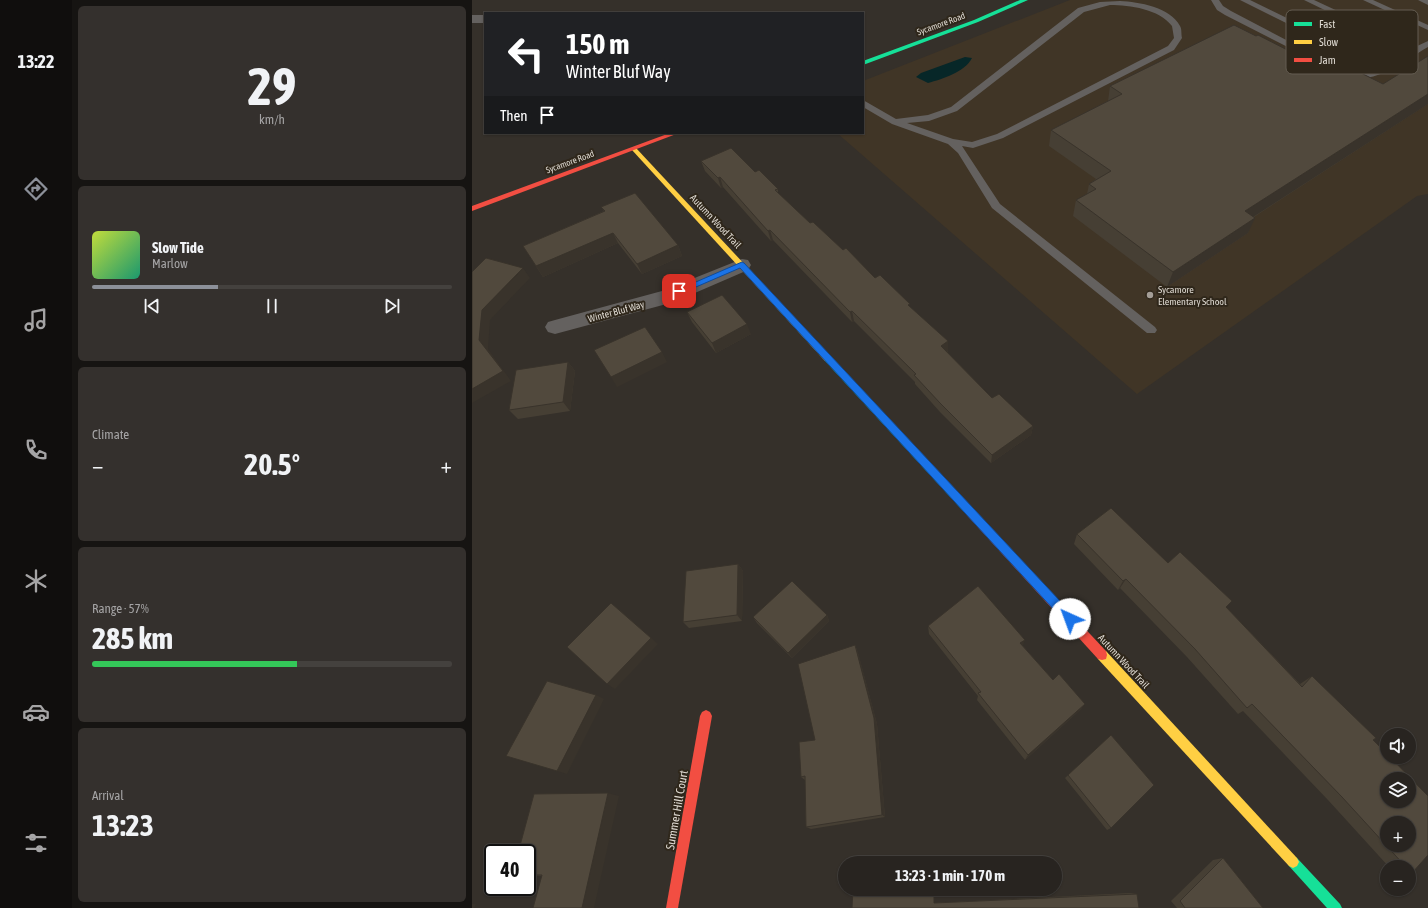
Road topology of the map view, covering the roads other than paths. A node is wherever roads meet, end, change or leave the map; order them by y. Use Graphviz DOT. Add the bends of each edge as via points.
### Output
graph roads {
  1 [pos="1025,0"];
  2 [pos="1215,0"];
  3 [pos="1244,0"];
  4 [pos="1308,0"];
  5 [pos="1366,0"];
  6 [pos="1422,0"];
  7 [pos="1428,3"];
  8 [pos="1330,10"];
  9 [pos="1388,10"];
  10 [pos="484,19"];
  11 [pos="472,20"];
  12 [pos="1286,21"];
  13 [pos="1418,23"];
  14 [pos="1428,28"];
  15 [pos="1286,43"];
  16 [pos="1428,43"];
  17 [pos="1418,49"];
  18 [pos="864,63"];
  19 [pos="1351,74"];
  20 [pos="1376,74"];
  21 [pos="864,104"];
  22 [pos="896,122"];
  23 [pos="673,134"];
  24 [pos="951,142"];
  25 [pos="634,149"];
  26 [pos="472,209"];
  27 [pos="742,265"];
  28 [pos="555,327"];
  29 [pos="1151,330"];
  30 [pos="706,716"];
  31 [pos="672,908"];
  32 [pos="1336,908"];
  1 -- 18 [label="street, Sycamore Road"];
  2 -- 15 [label="lane" via="1220,8 1228,13"];
  3 -- 12 [label="lane"];
  4 -- 8 [label="lane"];
  5 -- 9 [label="lane"];
  6 -- 7 [label="lane"];
  10 -- 11 [label="street"];
  13 -- 14 [label="lane"];
  16 -- 17 [label="lane"];
  19 -- 20 [label="lane" via="1361,78"];
  21 -- 22 [label="lane"];
  22 -- 24 [label="lane"];
  22 -- 24 [label="lane" via="929,118 954,110 1081,10 1091,5 1120,1 1139,4 1170,18 1176,26 1178,38 1171,48 1000,136 973,145"];
  23 -- 25 [label="street, Sycamore Road"];
  24 -- 29 [label="lane" via="962,151 996,206"];
  25 -- 26 [label="street, Sycamore Road"];
  25 -- 27 [label="street, Autumn Wood Trail"];
  27 -- 28 [label="street, Winter Bluf Way" via="666,297"];
  27 -- 32 [label="street, Autumn Wood Trail"];
  30 -- 31 [label="street, Summer Hill Court"];
}
